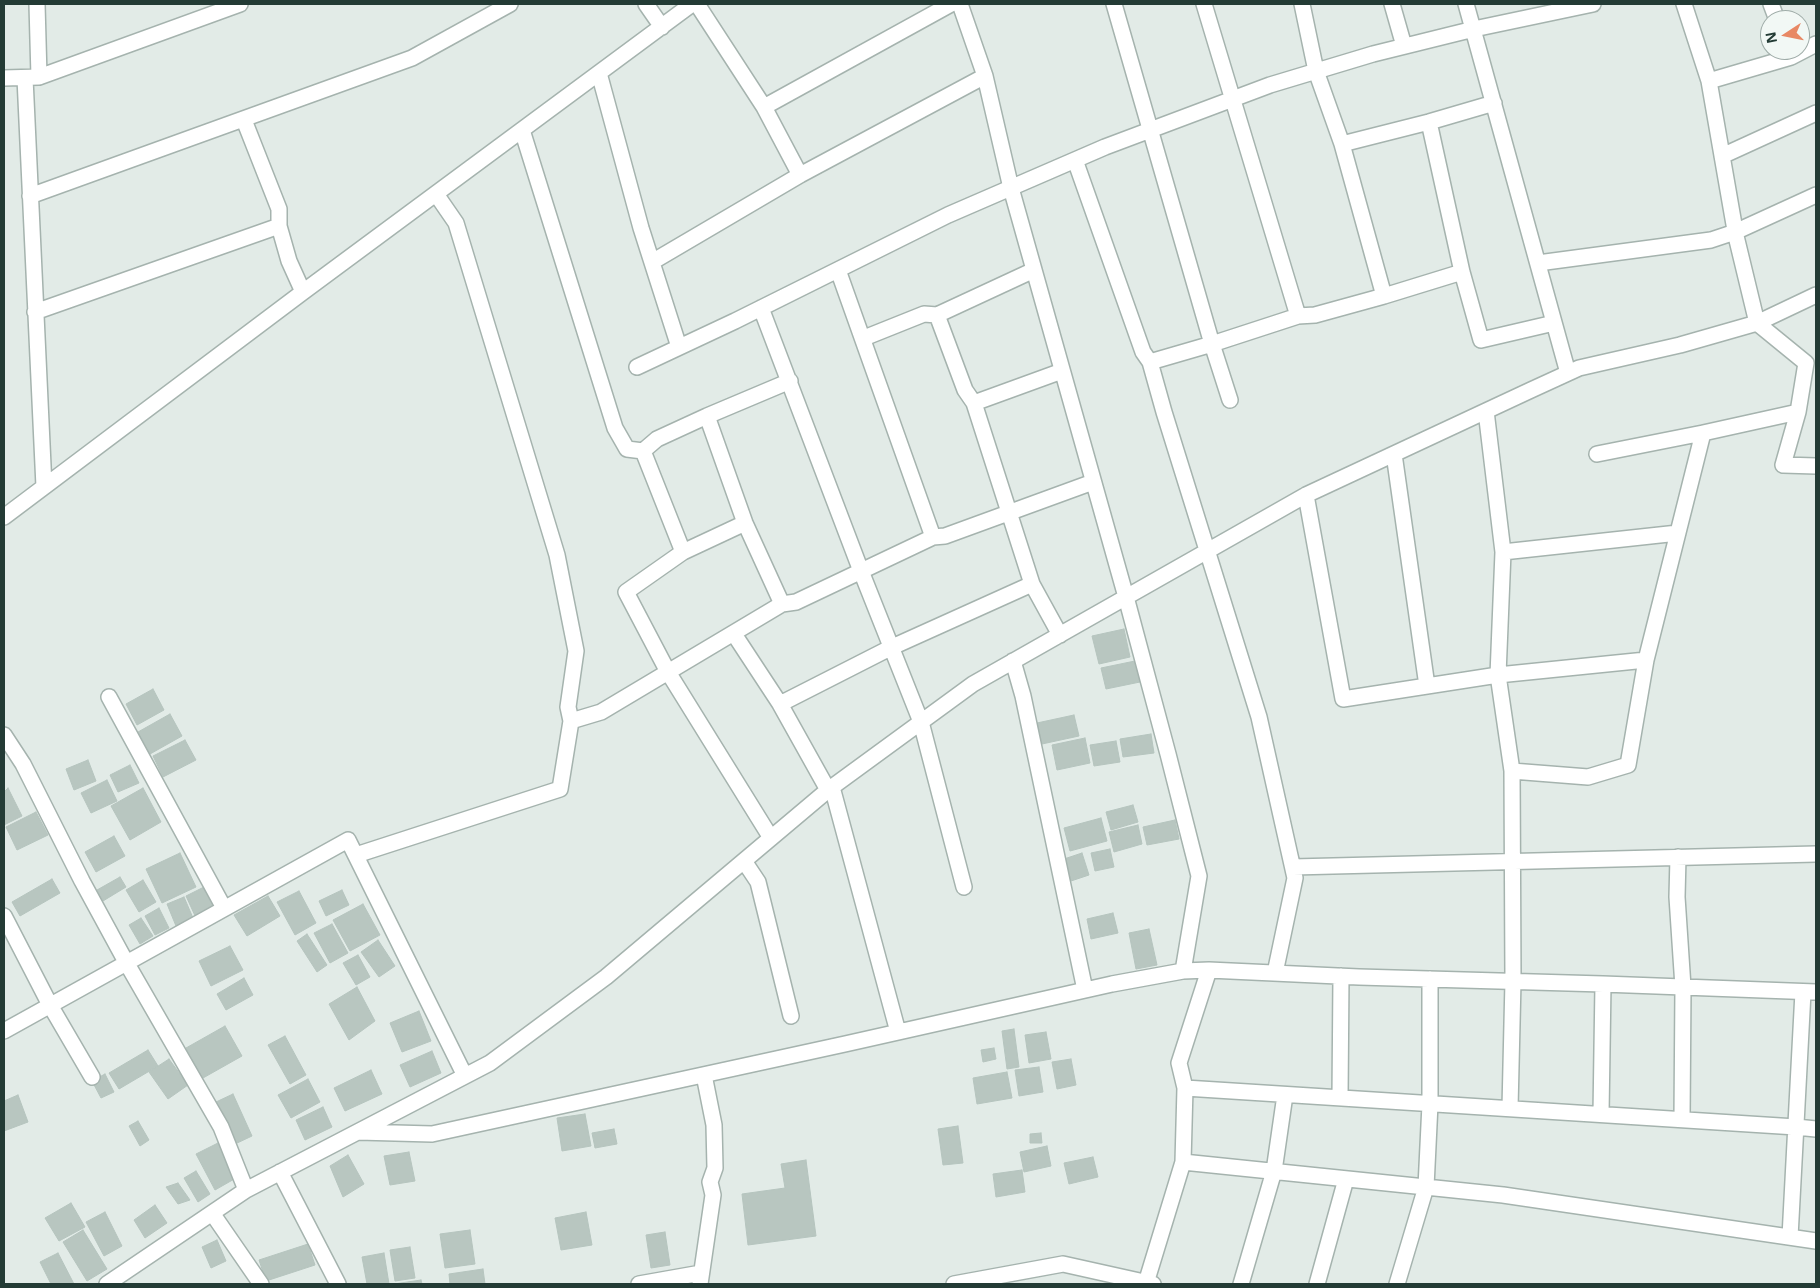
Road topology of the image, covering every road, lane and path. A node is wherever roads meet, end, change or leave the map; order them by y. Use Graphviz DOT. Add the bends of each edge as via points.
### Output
graph roads {
  1 [pos="37,4"];
  2 [pos="240,4"];
  3 [pos="510,4"];
  4 [pos="646,4"];
  5 [pos="692,4"];
  6 [pos="697,4"];
  7 [pos="951,4"];
  8 [pos="960,4"];
  9 [pos="1114,4"];
  10 [pos="1204,4"];
  11 [pos="1302,4"];
  12 [pos="1392,4"];
  13 [pos="1466,4"];
  14 [pos="1593,4"];
  15 [pos="1684,4"];
  16 [pos="1549,9"];
  17 [pos="662,27"];
  18 [pos="1474,29"];
  19 [pos="1404,46"];
  20 [pos="1772,60"];
  21 [pos="1316,71"];
  22 [pos="599,73"];
  23 [pos="985,76"];
  24 [pos="4,78"];
  25 [pos="32,78"];
  26 [pos="1709,81"];
  27 [pos="1232,99"];
  28 [pos="1494,103"];
  29 [pos="764,107"];
  30 [pos="1816,113"];
  31 [pos="244,120"];
  32 [pos="1429,122"];
  33 [pos="522,130"];
  34 [pos="1150,131"];
  35 [pos="1342,144"];
  36 [pos="1722,156"];
  37 [pos="1075,160"];
  38 [pos="800,175"];
  39 [pos="1010,188"];
  40 [pos="436,194"];
  41 [pos="1816,195"];
  42 [pos="30,196"];
  43 [pos="279,226"];
  44 [pos="1736,232"];
  45 [pos="652,262"];
  46 [pos="1538,263"];
  47 [pos="838,270"];
  48 [pos="1034,270"];
  49 [pos="1462,272"];
  50 [pos="303,292"];
  51 [pos="1816,295"];
  52 [pos="1384,296"];
  53 [pos="761,308"];
  54 [pos="35,312"];
  55 [pos="937,315"];
  56 [pos="1298,316"];
  57 [pos="1554,323"];
  58 [pos="1757,323"];
  59 [pos="864,338"];
  60 [pos="1212,344"];
  61 [pos="679,348"];
  62 [pos="1150,362"];
  63 [pos="1811,364"];
  64 [pos="638,367"];
  65 [pos="1062,371"];
  66 [pos="1568,373"];
  67 [pos="790,381"];
  68 [pos="1230,400"];
  69 [pos="974,403"];
  70 [pos="1486,411"];
  71 [pos="1798,412"];
  72 [pos="707,416"];
  73 [pos="1703,433"];
  74 [pos="642,451"];
  75 [pos="1394,454"];
  76 [pos="1597,454"];
  77 [pos="1816,466"];
  78 [pos="1093,482"];
  79 [pos="44,487"];
  80 [pos="1306,495"];
  81 [pos="1010,513"];
  82 [pos="4,517"];
  83 [pos="745,523"];
  84 [pos="1678,533"];
  85 [pos="933,537"];
  86 [pos="1208,551"];
  87 [pos="683,552"];
  88 [pos="1503,552"];
  89 [pos="861,571"];
  90 [pos="1032,584"];
  91 [pos="1126,597"];
  92 [pos="782,604"];
  93 [pos="734,634"];
  94 [pos="1060,635"];
  95 [pos="890,648"];
  96 [pos="1646,660"];
  97 [pos="1013,661"];
  98 [pos="668,672"];
  99 [pos="1498,674"];
  100 [pos="1427,686"];
  101 [pos="109,697"];
  102 [pos="780,704"];
  103 [pos="570,721"];
  104 [pos="921,722"];
  105 [pos="4,735"];
  106 [pos="1512,771"];
  107 [pos="830,789"];
  108 [pos="771,838"];
  109 [pos="1816,854"];
  110 [pos="356,855"];
  111 [pos="1678,857"];
  112 [pos="744,861"];
  113 [pos="1512,861"];
  114 [pos="1293,867"];
  115 [pos="964,887"];
  116 [pos="224,908"];
  117 [pos="4,916"];
  118 [pos="126,962"];
  119 [pos="1210,970"];
  120 [pos="1183,971"];
  121 [pos="1275,973"];
  122 [pos="1342,976"];
  123 [pos="1430,979"];
  124 [pos="1513,981"];
  125 [pos="1603,984"];
  126 [pos="1683,987"];
  127 [pos="1085,990"];
  128 [pos="1810,992"];
  129 [pos="50,1005"];
  130 [pos="791,1016"];
  131 [pos="4,1031"];
  132 [pos="898,1032"];
  133 [pos="704,1075"];
  134 [pos="464,1076"];
  135 [pos="92,1077"];
  136 [pos="1185,1088"];
  137 [pos="1285,1094"];
  138 [pos="1340,1098"];
  139 [pos="1430,1104"];
  140 [pos="1510,1108"];
  141 [pos="1600,1114"];
  142 [pos="1682,1119"];
  143 [pos="1796,1127"];
  144 [pos="1816,1129"];
  145 [pos="356,1132"];
  146 [pos="1183,1162"];
  147 [pos="1274,1171"];
  148 [pos="280,1172"];
  149 [pos="1346,1179"];
  150 [pos="1426,1187"];
  151 [pos="246,1190"];
  152 [pos="212,1212"];
  153 [pos="1790,1237"];
  154 [pos="1816,1241"];
  155 [pos="700,1278"];
  156 [pos="1149,1283"];
  157 [pos="108,1284"];
  158 [pos="261,1284"];
  159 [pos="338,1284"];
  160 [pos="639,1284"];
  161 [pos="954,1284"];
  162 [pos="1241,1284"];
  163 [pos="1317,1284"];
  164 [pos="1398,1284"];
  1 -- 25 [label="street"];
  2 -- 25 [label="street"];
  3 -- 31 [label="street" via="412,58"];
  4 -- 17 [label="street"];
  5 -- 17 [label="street"];
  6 -- 29 [label="street"];
  7 -- 29 [label="street"];
  8 -- 23 [label="street"];
  9 -- 34 [label="street"];
  10 -- 27 [label="street"];
  11 -- 21 [label="street"];
  12 -- 19 [label="street"];
  13 -- 18 [label="street"];
  14 -- 16 [label="street"];
  15 -- 26 [label="street"];
  16 -- 18 [label="street"];
  17 -- 22 [label="street"];
  18 -- 19 [label="street"];
  18 -- 28 [label="street"];
  19 -- 21 [label="street"];
  20 -- 26 [label="street"];
  21 -- 27 [label="street"];
  21 -- 35 [label="street"];
  22 -- 33 [label="street"];
  22 -- 45 [label="street"];
  23 -- 38 [label="street"];
  23 -- 39 [label="street"];
  24 -- 25 [label="street"];
  25 -- 42 [label="street"];
  26 -- 36 [label="street"];
  27 -- 34 [label="street"];
  27 -- 56 [label="street"];
  28 -- 32 [label="street"];
  28 -- 46 [label="street"];
  29 -- 38 [label="street"];
  30 -- 36 [label="street"];
  31 -- 42 [label="street"];
  31 -- 43 [label="street" via="279,209"];
  32 -- 35 [label="street"];
  32 -- 49 [label="street"];
  33 -- 40 [label="street"];
  33 -- 74 [label="street" via="615,428 627,449"];
  34 -- 37 [label="street"];
  34 -- 60 [label="street"];
  35 -- 52 [label="street"];
  36 -- 44 [label="street"];
  37 -- 39 [label="street"];
  37 -- 62 [label="street"];
  38 -- 45 [label="street"];
  39 -- 47 [label="street"];
  39 -- 48 [label="street"];
  40 -- 50 [label="street"];
  40 -- 103 [label="street" via="456,222 557,555 576,651 568,707"];
  41 -- 44 [label="street"];
  42 -- 54 [label="street"];
  43 -- 50 [label="street" via="289,261"];
  43 -- 54 [label="street"];
  44 -- 46 [label="street" via="1711,240"];
  44 -- 58 [label="street"];
  45 -- 61 [label="street"];
  46 -- 57 [label="street"];
  47 -- 53 [label="street"];
  47 -- 59 [label="street"];
  48 -- 55 [label="street"];
  48 -- 65 [label="street"];
  49 -- 52 [label="street"];
  49 -- 57 [label="street" via="1481,340"];
  50 -- 79 [label="street"];
  51 -- 58 [label="street"];
  52 -- 56 [label="street" via="1315,315"];
  53 -- 61 [label="street"];
  53 -- 67 [label="street"];
  54 -- 79 [label="street"];
  55 -- 59 [label="street" via="924,314"];
  55 -- 69 [label="street" via="965,390"];
  56 -- 60 [label="street"];
  57 -- 66 [label="street"];
  58 -- 63 [label="street"];
  58 -- 66 [label="street"];
  59 -- 85 [label="street"];
  60 -- 62 [label="street"];
  60 -- 68 [label="street"];
  61 -- 64 [label="street"];
  62 -- 86 [label="street"];
  63 -- 71 [label="street"];
  65 -- 69 [label="street"];
  65 -- 78 [label="street"];
  66 -- 70 [label="street"];
  67 -- 72 [label="street"];
  67 -- 89 [label="street"];
  69 -- 81 [label="street"];
  70 -- 75 [label="street"];
  70 -- 88 [label="street"];
  71 -- 73 [label="street"];
  71 -- 77 [label="street" via="1783,465"];
  72 -- 74 [label="street" via="657,439"];
  72 -- 83 [label="street"];
  73 -- 76 [label="street"];
  73 -- 84 [label="street"];
  74 -- 87 [label="street"];
  75 -- 80 [label="street"];
  75 -- 100 [label="street"];
  78 -- 81 [label="street"];
  78 -- 91 [label="street"];
  79 -- 82 [label="street"];
  80 -- 86 [label="street"];
  80 -- 100 [label="street" via="1343,699"];
  81 -- 85 [label="street" via="945,536"];
  81 -- 90 [label="street"];
  83 -- 87 [label="street"];
  83 -- 92 [label="street"];
  84 -- 88 [label="street"];
  84 -- 96 [label="street"];
  85 -- 89 [label="street"];
  86 -- 91 [label="street"];
  86 -- 114 [label="street" via="1259,717"];
  87 -- 98 [label="street" via="626,592"];
  88 -- 99 [label="street"];
  89 -- 92 [label="street" via="796,602"];
  89 -- 95 [label="street"];
  90 -- 94 [label="street"];
  90 -- 95 [label="street"];
  91 -- 94 [label="street"];
  91 -- 120 [label="street" via="1199,876"];
  92 -- 93 [label="street"];
  93 -- 98 [label="street"];
  93 -- 102 [label="street"];
  94 -- 97 [label="street"];
  95 -- 102 [label="street"];
  95 -- 104 [label="street"];
  96 -- 99 [label="street"];
  96 -- 106 [label="street" via="1628,765 1588,777"];
  97 -- 104 [label="street" via="973,684"];
  97 -- 127 [label="street"];
  98 -- 103 [label="street" via="601,712"];
  98 -- 108 [label="street"];
  99 -- 100 [label="street"];
  99 -- 106 [label="street"];
  101 -- 116 [label="street"];
  102 -- 107 [label="street"];
  103 -- 110 [label="street" via="560,789"];
  104 -- 107 [label="street"];
  104 -- 115 [label="street"];
  105 -- 118 [label="street" via="23,764"];
  106 -- 113 [label="street"];
  107 -- 108 [label="street"];
  107 -- 132 [label="street"];
  108 -- 112 [label="street"];
  109 -- 111 [label="street"];
  110 -- 116 [label="street" via="348,840"];
  110 -- 134 [label="street"];
  111 -- 113 [label="street"];
  111 -- 126 [label="street" via="1677,897"];
  112 -- 130 [label="street" via="758,882"];
  112 -- 134 [label="street" via="606,977 490,1063"];
  113 -- 114 [label="street"];
  113 -- 124 [label="street"];
  114 -- 121 [label="street" via="1295,878"];
  116 -- 118 [label="street"];
  117 -- 129 [label="street"];
  118 -- 129 [label="street"];
  118 -- 151 [label="street" via="221,1127"];
  119 -- 120 [label="street"];
  119 -- 121 [label="street"];
  119 -- 136 [label="street" via="1178,1063"];
  120 -- 127 [label="street"];
  121 -- 122 [label="street"];
  122 -- 123 [label="street"];
  122 -- 138 [label="street"];
  123 -- 124 [label="street"];
  123 -- 139 [label="street"];
  124 -- 125 [label="street"];
  124 -- 140 [label="street"];
  125 -- 126 [label="street"];
  125 -- 141 [label="street"];
  126 -- 128 [label="street"];
  126 -- 142 [label="street"];
  127 -- 132 [label="street"];
  128 -- 143 [label="street"];
  129 -- 131 [label="street"];
  129 -- 135 [label="street"];
  132 -- 133 [label="street"];
  133 -- 145 [label="street" via="432,1134"];
  133 -- 155 [label="street" via="714,1125 715,1168 710,1182 713,1195"];
  134 -- 145 [label="street"];
  136 -- 137 [label="street"];
  136 -- 146 [label="street"];
  137 -- 138 [label="street"];
  137 -- 147 [label="street"];
  138 -- 139 [label="street"];
  139 -- 140 [label="street"];
  139 -- 150 [label="street"];
  140 -- 141 [label="street"];
  141 -- 142 [label="street"];
  142 -- 143 [label="street"];
  143 -- 144 [label="street"];
  143 -- 153 [label="street"];
  145 -- 148 [label="street"];
  146 -- 147 [label="street"];
  146 -- 156 [label="street"];
  147 -- 149 [label="street"];
  147 -- 162 [label="street"];
  148 -- 151 [label="street"];
  148 -- 159 [label="street"];
  149 -- 150 [label="street"];
  149 -- 163 [label="street"];
  150 -- 153 [label="street" via="1503,1195"];
  150 -- 164 [label="street"];
  151 -- 152 [label="street"];
  152 -- 157 [label="street"];
  152 -- 158 [label="street"];
  153 -- 154 [label="street"];
  155 -- 160 [label="street"];
  156 -- 161 [label="street" via="1063,1264"];
}
